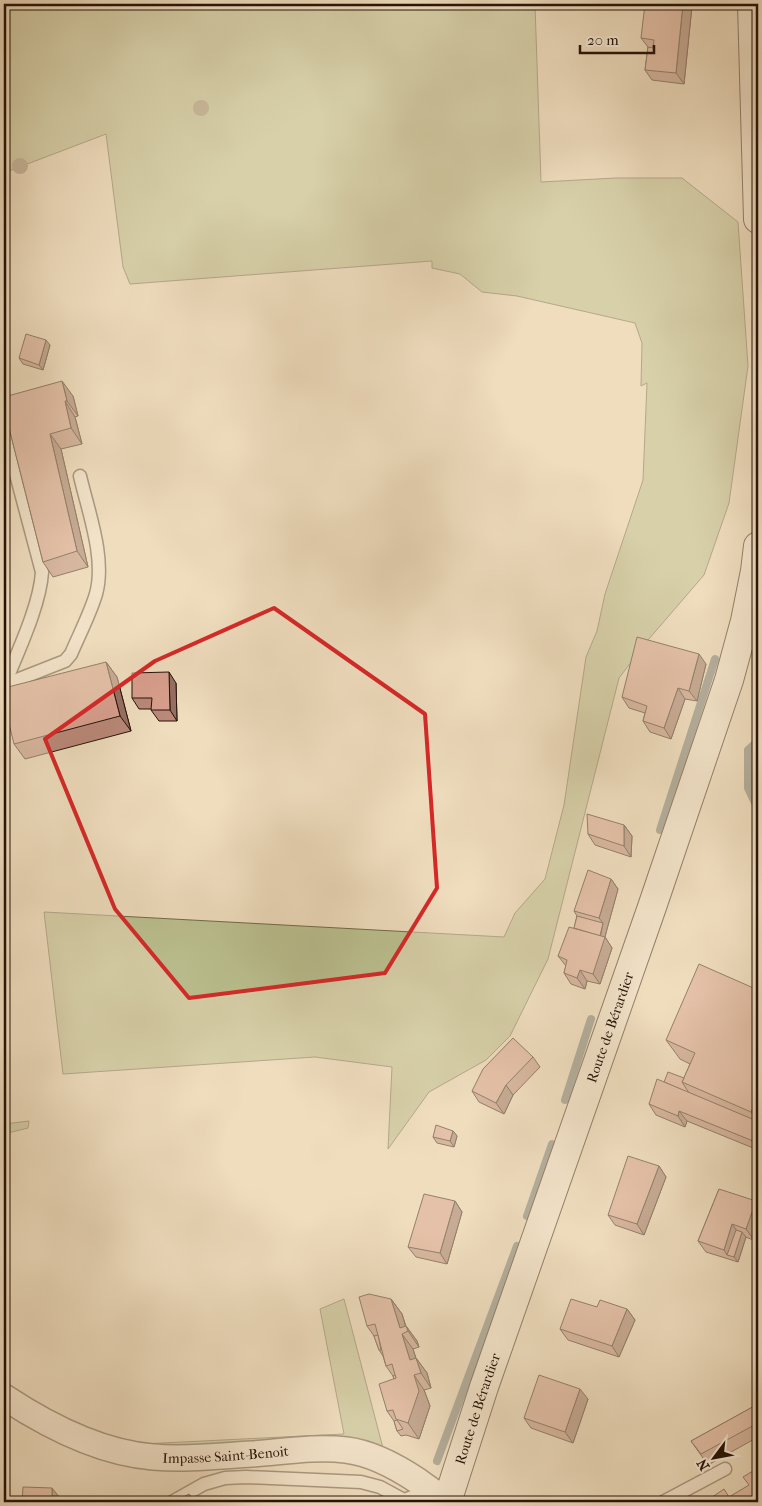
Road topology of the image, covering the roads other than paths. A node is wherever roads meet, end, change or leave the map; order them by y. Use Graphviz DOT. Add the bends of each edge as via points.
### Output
graph roads {
  1 [pos="752,4"];
  2 [pos="758,219"];
  3 [pos="4,429"];
  4 [pos="80,476"];
  5 [pos="758,546"];
  6 [pos="4,686"];
  7 [pos="4,1397"];
  8 [pos="725,1469"];
  9 [pos="441,1496"];
  10 [pos="172,1502"];
  11 [pos="663,1502"];
  1 -- 2 [label="main road"];
  3 -- 6 [label="lane" via="42,572 37,600"];
  4 -- 6 [label="lane" via="98,552 96,593 71,654 65,660"];
  5 -- 9 [label="main road, Route de Bérardier" via="756,572 729,680 484,1387"];
  7 -- 9 [label="street, Impasse Saint-Benoit" via="62,1431 108,1449 152,1457 182,1458 347,1450 400,1469"];
  8 -- 11 [label="lane"];
  9 -- 10 [label="lane" via="417,1495 404,1500 380,1487 361,1482 246,1477 204,1484"];
}
